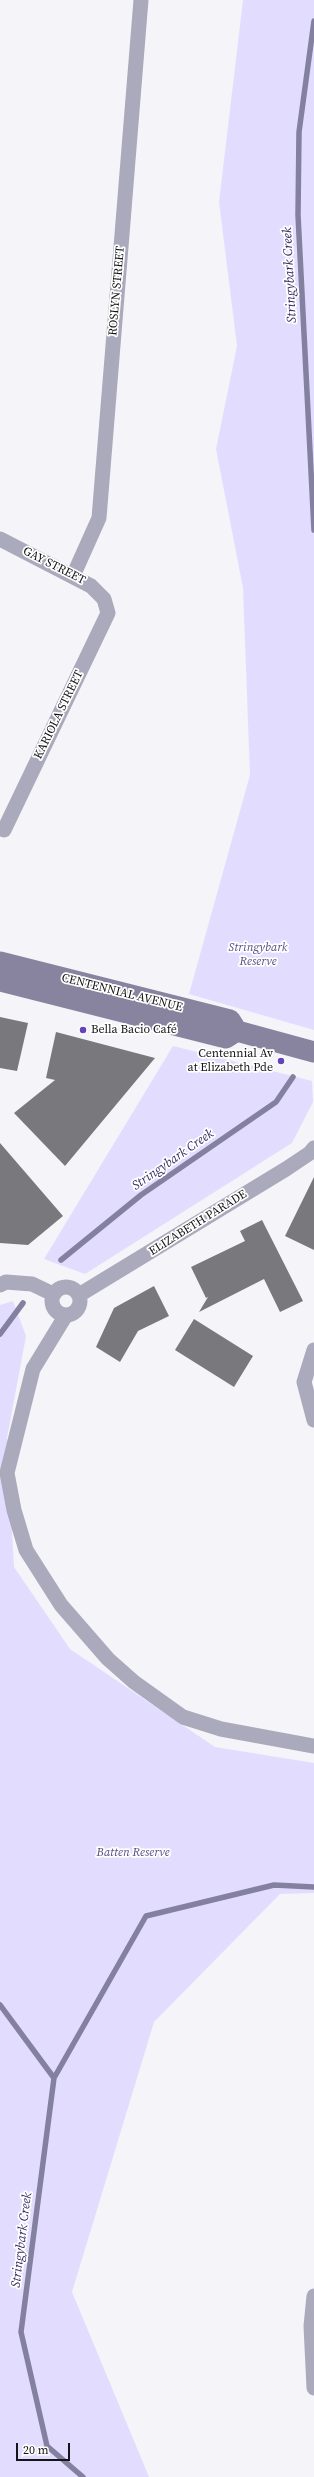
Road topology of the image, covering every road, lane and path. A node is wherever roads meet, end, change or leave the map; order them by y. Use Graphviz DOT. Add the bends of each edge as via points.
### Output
graph roads {
  1 [pos="141,0"];
  2 [pos="0,539"];
  3 [pos="73,576"];
  4 [pos="104,599"];
  5 [pos="4,830"];
  6 [pos="0,962"];
  7 [pos="0,981"];
  8 [pos="237,1031"];
  9 [pos="314,1052"];
  10 [pos="314,1148"];
  11 [pos="0,1285"];
  12 [pos="53,1294"];
  13 [pos="79,1295"];
  14 [pos="66,1315"];
  15 [pos="314,1350"];
  16 [pos="314,1420"];
  17 [pos="314,1746"];
  18 [pos="314,2296"];
  19 [pos="313,2379"];
  1 -- 3 [label="street, ROSLYN STREET" via="99,518"];
  2 -- 3 [label="street, GAY STREET"];
  3 -- 4 [label="street, GAY STREET" via="91,586"];
  4 -- 5 [label="street, KARIOLA STREET" via="108,612"];
  6 -- 8 [label="main road, CENTENNIAL AVENUE" via="230,1020"];
  7 -- 8 [label="main road, CENTENNIAL AVENUE" via="226,1038"];
  8 -- 9 [label="main road, CENTENNIAL AVENUE"];
  10 -- 13 [label="street, ELIZABETH PARADE" via="286,1169"];
  11 -- 12 [label="street" via="6,1282 32,1284"];
  12 -- 13 [label="street" via="59,1288 67,1286 74,1288"];
  12 -- 14 [label="street" via="53,1308 58,1313"];
  13 -- 14 [label="street" via="81,1302 78,1309 73,1314"];
  14 -- 17 [label="street" via="33,1369 7,1473 14,1510 26,1550 62,1605 108,1659 134,1682 183,1717 221,1730"];
  15 -- 16 [label="street" via="304,1382"];
  18 -- 19 [label="street" via="311,2326"];
}
